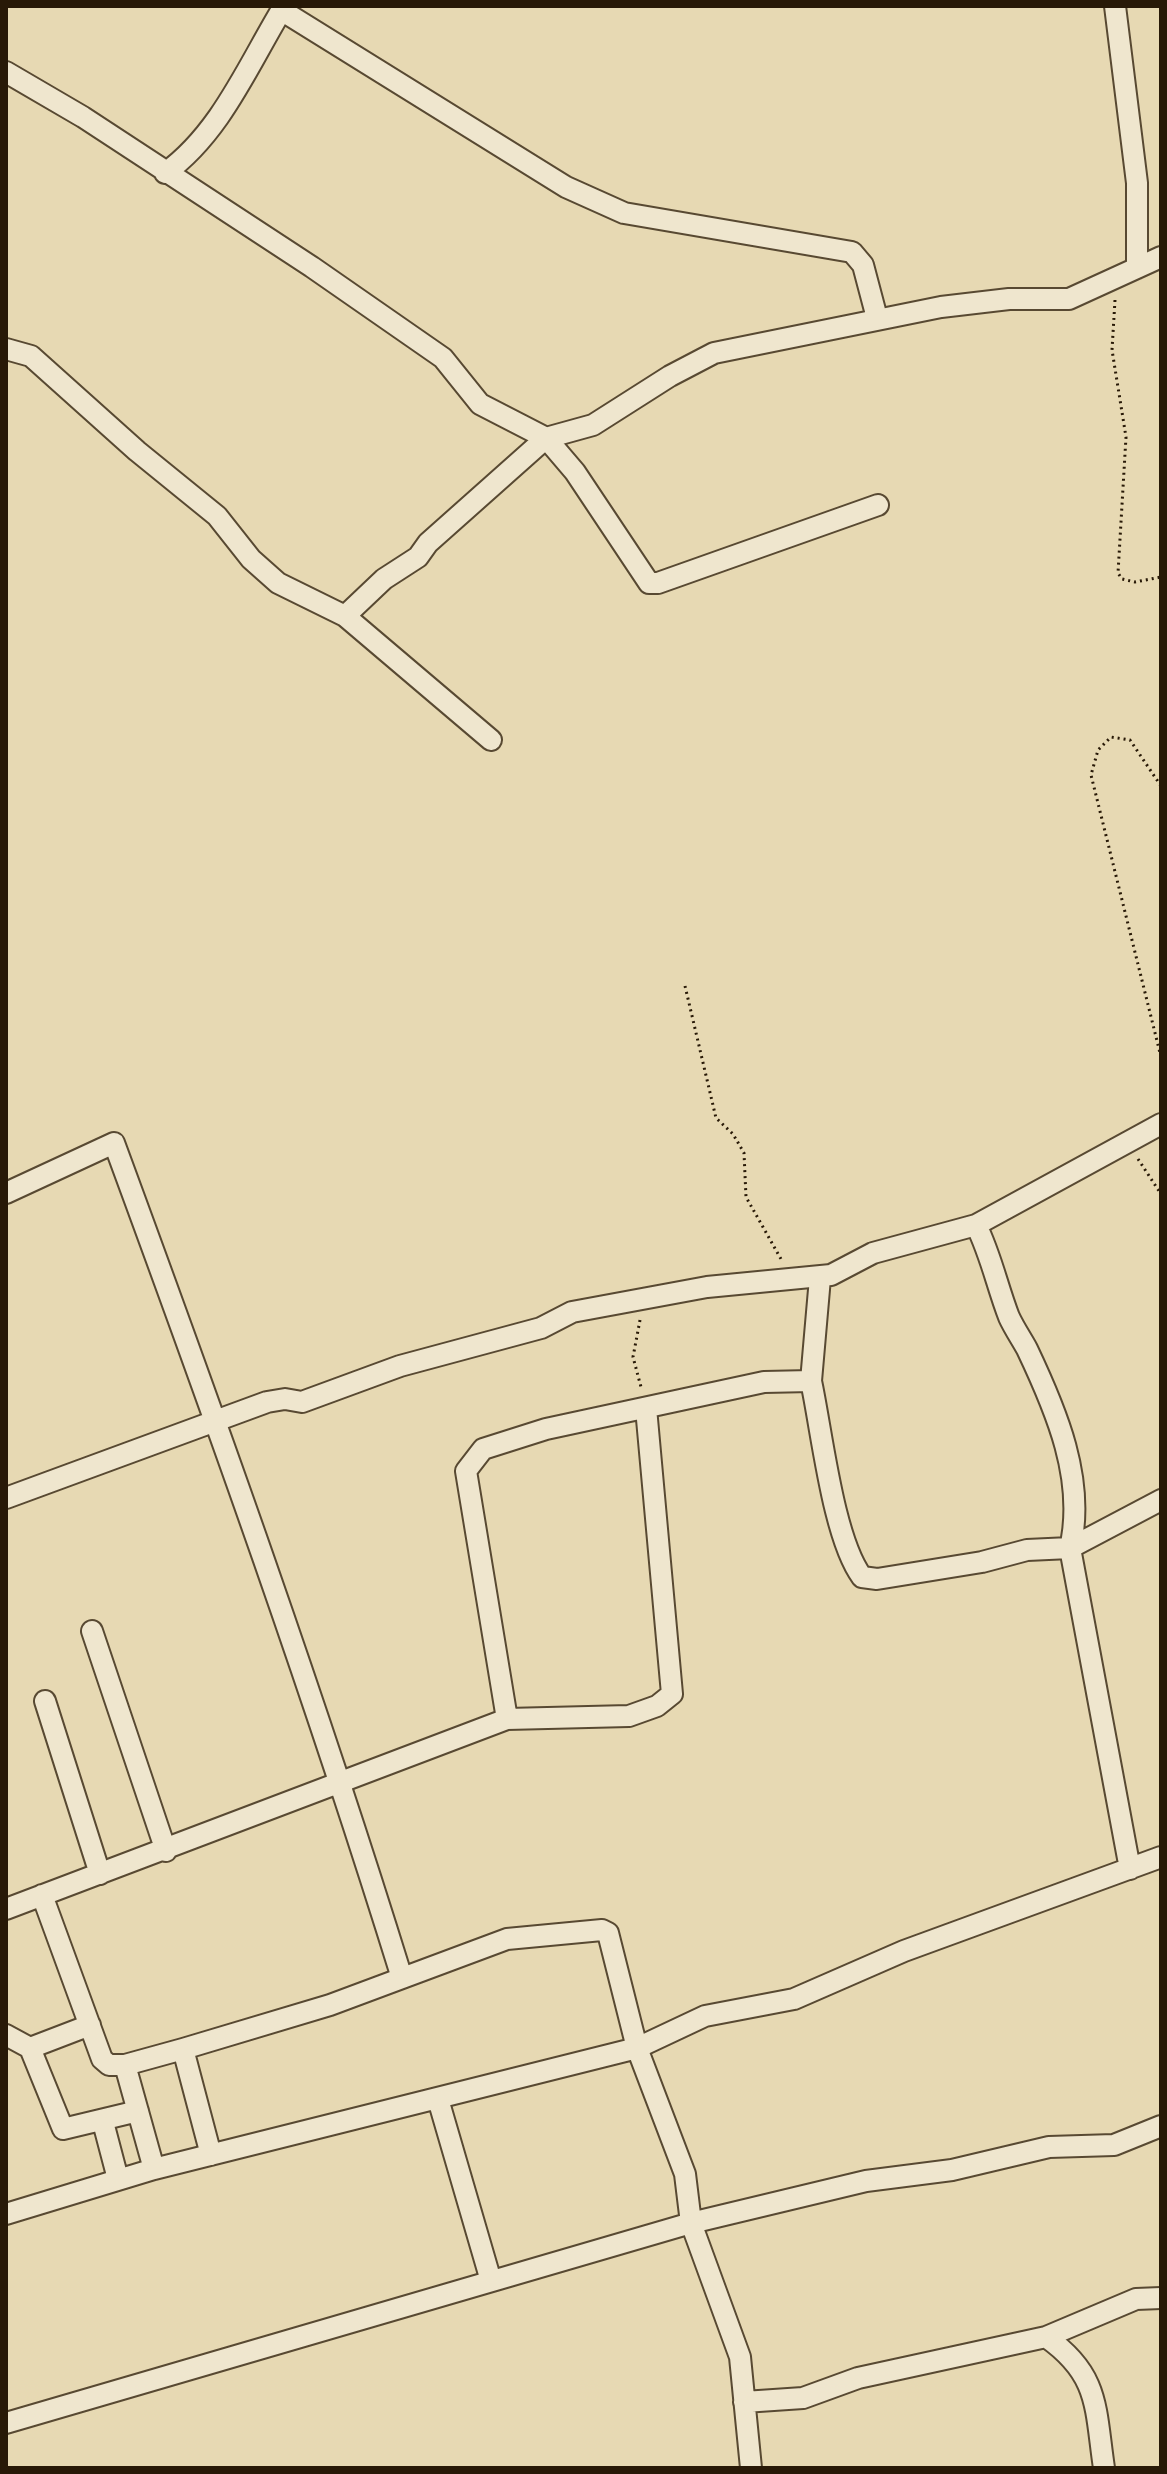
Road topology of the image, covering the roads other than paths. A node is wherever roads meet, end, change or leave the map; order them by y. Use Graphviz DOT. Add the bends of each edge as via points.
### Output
graph roads {
  1 [pos="1115,6"];
  2 [pos="282,8"];
  3 [pos="6,72"];
  4 [pos="165,173"];
  5 [pos="1161,257"];
  6 [pos="1137,268"];
  7 [pos="877,318"];
  8 [pos="6,349"];
  9 [pos="546,438"];
  10 [pos="878,505"];
  11 [pos="345,616"];
  12 [pos="491,740"];
  13 [pos="1161,1124"];
  14 [pos="6,1193"];
  15 [pos="976,1225"];
  16 [pos="820,1278"];
  17 [pos="811,1381"];
  18 [pos="646,1408"];
  19 [pos="216,1421"];
  20 [pos="6,1498"];
  21 [pos="1161,1500"];
  22 [pos="1070,1548"];
  23 [pos="92,1631"];
  24 [pos="45,1701"];
  25 [pos="507,1719"];
  26 [pos="342,1783"];
  27 [pos="166,1851"];
  28 [pos="1161,1857"];
  29 [pos="1130,1869"];
  30 [pos="100,1874"];
  31 [pos="42,1895"];
  32 [pos="6,1909"];
  33 [pos="402,1978"];
  34 [pos="90,2025"];
  35 [pos="6,2035"];
  36 [pos="30,2048"];
  37 [pos="637,2048"];
  38 [pos="183,2049"];
  39 [pos="125,2065"];
  40 [pos="438,2099"];
  41 [pos="138,2111"];
  42 [pos="103,2122"];
  43 [pos="1161,2126"];
  44 [pos="211,2155"];
  45 [pos="154,2169"];
  46 [pos="118,2179"];
  47 [pos="6,2214"];
  48 [pos="691,2223"];
  49 [pos="491,2281"];
  50 [pos="1161,2298"];
  51 [pos="1046,2337"];
  52 [pos="744,2402"];
  53 [pos="6,2423"];
  54 [pos="751,2468"];
  55 [pos="1104,2468"];
  1 -- 6 [label="street" via="1137,183"];
  2 -- 4 [label="street" via="244,77 188,157"];
  2 -- 7 [label="street" via="566,187 624,213 852,252 863,265"];
  3 -- 4 [label="street"];
  4 -- 9 [label="street" via="443,358 494,414"];
  5 -- 6 [label="street"];
  6 -- 7 [label="street" via="1069,299 1009,299"];
  7 -- 9 [label="street" via="714,353 593,425"];
  8 -- 11 [label="street" via="31,356 217,516 278,583"];
  9 -- 10 [label="street" via="649,583"];
  9 -- 11 [label="street" via="418,557 384,579"];
  11 -- 12 [label="street"];
  13 -- 15 [label="street"];
  14 -- 19 [label="street" via="114,1143"];
  15 -- 16 [label="street" via="873,1253"];
  15 -- 22 [label="street" via="1009,1317 1054,1410 1072,1474 1077,1519"];
  16 -- 17 [label="street"];
  16 -- 19 [label="street" via="644,1297 572,1312 541,1328 400,1366 302,1402 267,1402"];
  17 -- 18 [label="street" via="764,1382"];
  17 -- 22 [label="street" via="838,1513 862,1577 897,1577 1027,1550"];
  18 -- 25 [label="street" via="546,1429 483,1449 466,1471"];
  18 -- 25 [label="street" via="672,1694 629,1716"];
  19 -- 20 [label="street"];
  19 -- 26 [label="street"];
  21 -- 22 [label="street"];
  22 -- 29 [label="street"];
  23 -- 27 [label="street"];
  24 -- 30 [label="street"];
  25 -- 26 [label="street"];
  26 -- 27 [label="street"];
  26 -- 33 [label="street"];
  27 -- 30 [label="street"];
  28 -- 29 [label="street"];
  29 -- 37 [label="street" via="904,1951 794,1999 705,2016"];
  30 -- 31 [label="street"];
  31 -- 32 [label="street"];
  31 -- 34 [label="street"];
  33 -- 37 [label="street" via="507,1939 602,1930 611,1939"];
  33 -- 38 [label="street"];
  34 -- 36 [label="street"];
  34 -- 39 [label="street" via="102,2059 109,2065"];
  35 -- 36 [label="street"];
  36 -- 42 [label="street" via="63,2129"];
  37 -- 40 [label="street"];
  37 -- 48 [label="street" via="685,2174"];
  38 -- 39 [label="street"];
  38 -- 44 [label="street"];
  39 -- 41 [label="street"];
  40 -- 44 [label="street"];
  40 -- 49 [label="street"];
  41 -- 42 [label="street"];
  41 -- 45 [label="street"];
  42 -- 46 [label="street"];
  43 -- 48 [label="street" via="1114,2145 1038,2149 952,2170 866,2181"];
  44 -- 45 [label="street"];
  45 -- 46 [label="street"];
  46 -- 47 [label="street"];
  48 -- 49 [label="street"];
  48 -- 52 [label="street" via="740,2357"];
  49 -- 53 [label="street"];
  50 -- 51 [label="street" via="1136,2299"];
  51 -- 52 [label="street" via="858,2378 803,2398"];
  51 -- 55 [label="street" via="1082,2368 1093,2392"];
  52 -- 54 [label="street"];
}
